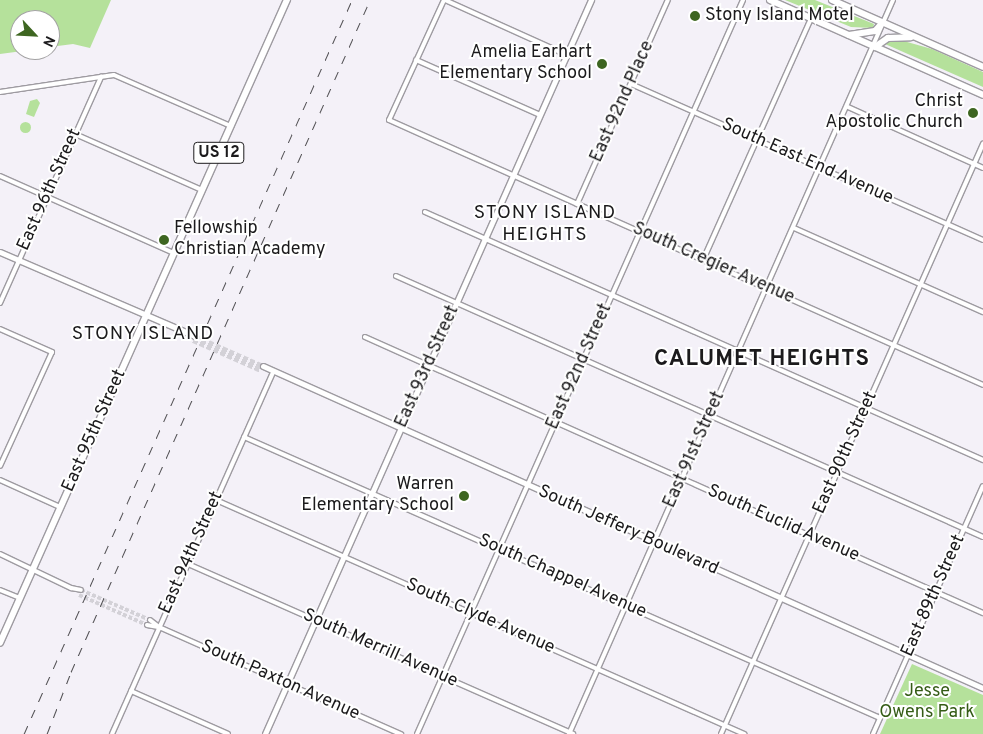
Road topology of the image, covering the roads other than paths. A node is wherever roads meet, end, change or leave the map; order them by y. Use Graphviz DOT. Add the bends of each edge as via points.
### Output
graph roads {
  1 [pos="287,0"];
  2 [pos="444,0"];
  3 [pos="591,0"];
  4 [pos="668,0"];
  5 [pos="744,0"];
  6 [pos="770,0"];
  7 [pos="832,0"];
  8 [pos="893,0"];
  9 [pos="811,18"];
  10 [pos="883,22"];
  11 [pos="849,35"];
  12 [pos="915,37"];
  13 [pos="874,47"];
  14 [pos="567,55"];
  15 [pos="416,60"];
  16 [pos="983,67"];
  17 [pos="101,77"];
  18 [pos="631,84"];
  19 [pos="0,92"];
  20 [pos="983,95"];
  21 [pos="848,107"];
  22 [pos="694,111"];
  23 [pos="540,115"];
  24 [pos="231,126"];
  25 [pos="75,134"];
  26 [pos="757,140"];
  27 [pos="983,144"];
  28 [pos="974,164"];
  29 [pos="821,168"];
  30 [pos="983,168"];
  31 [pos="513,175"];
  32 [pos="0,176"];
  33 [pos="202,190"];
  34 [pos="47,197"];
  35 [pos="577,204"];
  36 [pos="425,212"];
  37 [pos="947,224"];
  38 [pos="794,228"];
  39 [pos="640,232"];
  40 [pos="485,239"];
  41 [pos="983,240"];
  42 [pos="0,252"];
  43 [pos="174,253"];
  44 [pos="19,260"];
  45 [pos="703,260"];
  46 [pos="396,276"];
  47 [pos="921,284"];
  48 [pos="767,288"];
  49 [pos="612,295"];
  50 [pos="0,303"];
  51 [pos="456,303"];
  52 [pos="983,312"];
  53 [pos="146,316"];
  54 [pos="0,329"];
  55 [pos="364,337"];
  56 [pos="194,338"];
  57 [pos="894,345"];
  58 [pos="739,352"];
  59 [pos="584,359"];
  60 [pos="428,366"];
  61 [pos="262,368"];
  62 [pos="273,373"];
  63 [pos="983,385"];
  64 [pos="866,408"];
  65 [pos="710,416"];
  66 [pos="555,423"];
  67 [pos="400,430"];
  68 [pos="244,437"];
  69 [pos="983,460"];
  70 [pos="0,466"];
  71 [pos="838,472"];
  72 [pos="682,479"];
  73 [pos="0,480"];
  74 [pos="527,486"];
  75 [pos="983,486"];
  76 [pos="372,493"];
  77 [pos="216,500"];
  78 [pos="60,507"];
  79 [pos="964,528"];
  80 [pos="810,535"];
  81 [pos="983,536"];
  82 [pos="654,542"];
  83 [pos="499,549"];
  84 [pos="0,554"];
  85 [pos="344,557"];
  86 [pos="188,564"];
  87 [pos="33,570"];
  88 [pos="71,588"];
  89 [pos="0,590"];
  90 [pos="81,590"];
  91 [pos="936,592"];
  92 [pos="79,595"];
  93 [pos="20,598"];
  94 [pos="781,599"];
  95 [pos="626,606"];
  96 [pos="470,613"];
  97 [pos="983,613"];
  98 [pos="150,620"];
  99 [pos="315,620"];
  100 [pos="147,625"];
  101 [pos="160,627"];
  102 [pos="0,642"];
  103 [pos="908,655"];
  104 [pos="753,662"];
  105 [pos="598,669"];
  106 [pos="442,676"];
  107 [pos="287,684"];
  108 [pos="983,688"];
  109 [pos="131,691"];
  110 [pos="880,718"];
  111 [pos="725,726"];
  112 [pos="112,734"];
  113 [pos="228,734"];
  114 [pos="265,734"];
  115 [pos="401,734"];
  116 [pos="417,734"];
  117 [pos="570,734"];
  118 [pos="721,734"];
  119 [pos="744,734"];
  120 [pos="873,734"];
  1 -- 24 [label="main road, East 95th Street / US 12"];
  2 -- 14 [label="street"];
  2 -- 15 [label="street"];
  3 -- 14 [label="street, East 93rd Street"];
  4 -- 18 [label="street, East 92nd Place"];
  5 -- 22 [label="street, East 92nd Street"];
  6 -- 9 [label="highway"];
  7 -- 10 [label="highway"];
  8 -- 10 [label="street, East 91st Street"];
  9 -- 11 [label="highway"];
  9 -- 26 [label="street"];
  10 -- 11 [label="highway" via="875,31"];
  10 -- 12 [label="highway"];
  10 -- 13 [label="street, East 91st Street"];
  11 -- 13 [label="highway"];
  12 -- 13 [label="highway" via="888,38"];
  12 -- 16 [label="highway"];
  13 -- 20 [label="highway"];
  13 -- 21 [label="street, East 91st Street"];
  14 -- 23 [label="street, East 93rd Street"];
  15 -- 23 [label="street"];
  15 -- 31 [label="street, South Cregier Avenue" via="389,120"];
  17 -- 19 [label="street"];
  17 -- 24 [label="street" via="120,77"];
  17 -- 25 [label="street, East 96th Street"];
  18 -- 22 [label="street, South East End Avenue"];
  18 -- 35 [label="street, East 92nd Place"];
  21 -- 28 [label="street"];
  21 -- 29 [label="street, East 91st Street"];
  22 -- 26 [label="street, South East End Avenue"];
  22 -- 39 [label="street, East 92nd Street"];
  23 -- 31 [label="street, East 93rd Street"];
  24 -- 33 [label="main road, East 95th Street / US 12"];
  25 -- 33 [label="street"];
  25 -- 34 [label="street, East 96th Street"];
  26 -- 29 [label="street, South East End Avenue"];
  26 -- 45 [label="street"];
  27 -- 28 [label="street, East 90th Street"];
  28 -- 30 [label="street"];
  28 -- 37 [label="street, East 90th Street"];
  29 -- 37 [label="street, South East End Avenue"];
  29 -- 38 [label="street, East 91st Street"];
  31 -- 35 [label="street, South Cregier Avenue"];
  31 -- 40 [label="street, East 93rd Street"];
  32 -- 34 [label="street"];
  33 -- 43 [label="main road, East 95th Street / US 12"];
  34 -- 43 [label="street"];
  34 -- 44 [label="street, East 96th Street"];
  35 -- 39 [label="street, South Cregier Avenue"];
  36 -- 40 [label="street"];
  37 -- 41 [label="street, South East End Avenue"];
  37 -- 47 [label="street, East 90th Street"];
  38 -- 47 [label="street"];
  38 -- 48 [label="street, East 91st Street"];
  39 -- 45 [label="street, South Cregier Avenue"];
  39 -- 49 [label="street, East 92nd Street"];
  40 -- 49 [label="street"];
  40 -- 51 [label="street, East 93rd Street"];
  42 -- 44 [label="main road"];
  43 -- 53 [label="main road, East 95th Street / US 12"];
  44 -- 50 [label="street, East 96th Street"];
  44 -- 53 [label="main road"];
  45 -- 48 [label="street, South Cregier Avenue"];
  46 -- 51 [label="street"];
  47 -- 52 [label="street"];
  47 -- 57 [label="street, East 90th Street"];
  48 -- 57 [label="street, South Cregier Avenue"];
  48 -- 58 [label="street, East 91st Street"];
  49 -- 58 [label="street"];
  49 -- 59 [label="street, East 92nd Street"];
  51 -- 59 [label="street"];
  51 -- 60 [label="street, East 93rd Street"];
  53 -- 56 [label="main road"];
  53 -- 78 [label="main road, East 95th Street / US 12"];
  54 -- 70 [label="street" via="52,352"];
  55 -- 60 [label="street, South Euclid Avenue"];
  57 -- 63 [label="street, South Cregier Avenue"];
  57 -- 64 [label="street, East 90th Street"];
  58 -- 64 [label="street"];
  58 -- 65 [label="street, East 91st Street"];
  59 -- 65 [label="street"];
  59 -- 66 [label="street, East 92nd Street"];
  60 -- 66 [label="street, South Euclid Avenue"];
  60 -- 67 [label="street, East 93rd Street"];
  61 -- 62 [label="main road, South Jeffery Boulevard"];
  62 -- 67 [label="main road, South Jeffery Boulevard"];
  62 -- 68 [label="street, East 94th Street"];
  64 -- 69 [label="street"];
  64 -- 71 [label="street, East 90th Street"];
  65 -- 71 [label="street"];
  65 -- 72 [label="street, East 91st Street"];
  66 -- 72 [label="street, South Euclid Avenue"];
  66 -- 74 [label="street, East 92nd Street"];
  67 -- 74 [label="main road, South Jeffery Boulevard"];
  67 -- 76 [label="street, East 93rd Street"];
  68 -- 76 [label="street, South Chappel Avenue"];
  68 -- 77 [label="street, East 94th Street"];
  71 -- 79 [label="street"];
  71 -- 80 [label="street, East 90th Street"];
  72 -- 80 [label="street, South Euclid Avenue"];
  72 -- 82 [label="street, East 91st Street"];
  73 -- 78 [label="street"];
  74 -- 82 [label="main road, South Jeffery Boulevard"];
  74 -- 83 [label="street, East 92nd Street"];
  75 -- 79 [label="street, East 89th Street"];
  76 -- 83 [label="street, South Chappel Avenue"];
  76 -- 85 [label="street, East 93rd Street"];
  77 -- 85 [label="street, South Clyde Avenue"];
  77 -- 86 [label="street, East 94th Street"];
  78 -- 87 [label="main road, East 95th Street / US 12"];
  79 -- 81 [label="street"];
  79 -- 91 [label="street, East 89th Street"];
  80 -- 91 [label="street, South Euclid Avenue"];
  80 -- 94 [label="street, East 90th Street"];
  82 -- 94 [label="main road, South Jeffery Boulevard"];
  82 -- 95 [label="street, East 91st Street"];
  83 -- 95 [label="street, South Chappel Avenue"];
  83 -- 96 [label="street, East 92nd Street"];
  84 -- 87 [label="street"];
  85 -- 96 [label="street, South Clyde Avenue"];
  85 -- 99 [label="street, East 93rd Street"];
  86 -- 99 [label="street, South Merrill Avenue"];
  86 -- 101 [label="street, East 94th Street"];
  87 -- 88 [label="street"];
  87 -- 93 [label="main road, East 95th Street / US 12"];
  88 -- 90 [label="street"];
  88 -- 92 [label="street"];
  89 -- 93 [label="street"];
  91 -- 97 [label="street, South Euclid Avenue"];
  91 -- 103 [label="street, East 89th Street"];
  93 -- 102 [label="main road, East 95th Street / US 12"];
  94 -- 103 [label="main road, South Jeffery Boulevard"];
  94 -- 104 [label="street, East 90th Street"];
  95 -- 104 [label="street, South Chappel Avenue"];
  95 -- 105 [label="street, East 91st Street"];
  96 -- 105 [label="street, South Clyde Avenue"];
  96 -- 106 [label="street, East 92nd Street"];
  98 -- 101 [label="street, South Paxton Avenue"];
  99 -- 106 [label="street, South Merrill Avenue"];
  99 -- 107 [label="street, East 93rd Street"];
  100 -- 101 [label="street, South Paxton Avenue"];
  101 -- 107 [label="street, South Paxton Avenue"];
  101 -- 109 [label="street, East 94th Street"];
  103 -- 108 [label="main road, South Jeffery Boulevard"];
  103 -- 110 [label="street, East 89th Street"];
  104 -- 110 [label="street, South Chappel Avenue"];
  104 -- 111 [label="street, East 90th Street"];
  105 -- 111 [label="street, South Clyde Avenue"];
  105 -- 117 [label="street, East 91st Street"];
  106 -- 116 [label="street, East 92nd Street"];
  106 -- 117 [label="street, South Merrill Avenue"];
  107 -- 114 [label="street, East 93rd Street"];
  107 -- 115 [label="street, South Paxton Avenue"];
  109 -- 112 [label="street, East 94th Street"];
  109 -- 113 [label="street"];
  110 -- 120 [label="street, East 89th Street"];
  111 -- 118 [label="street, East 90th Street"];
  111 -- 119 [label="street, South Clyde Avenue"];
}
